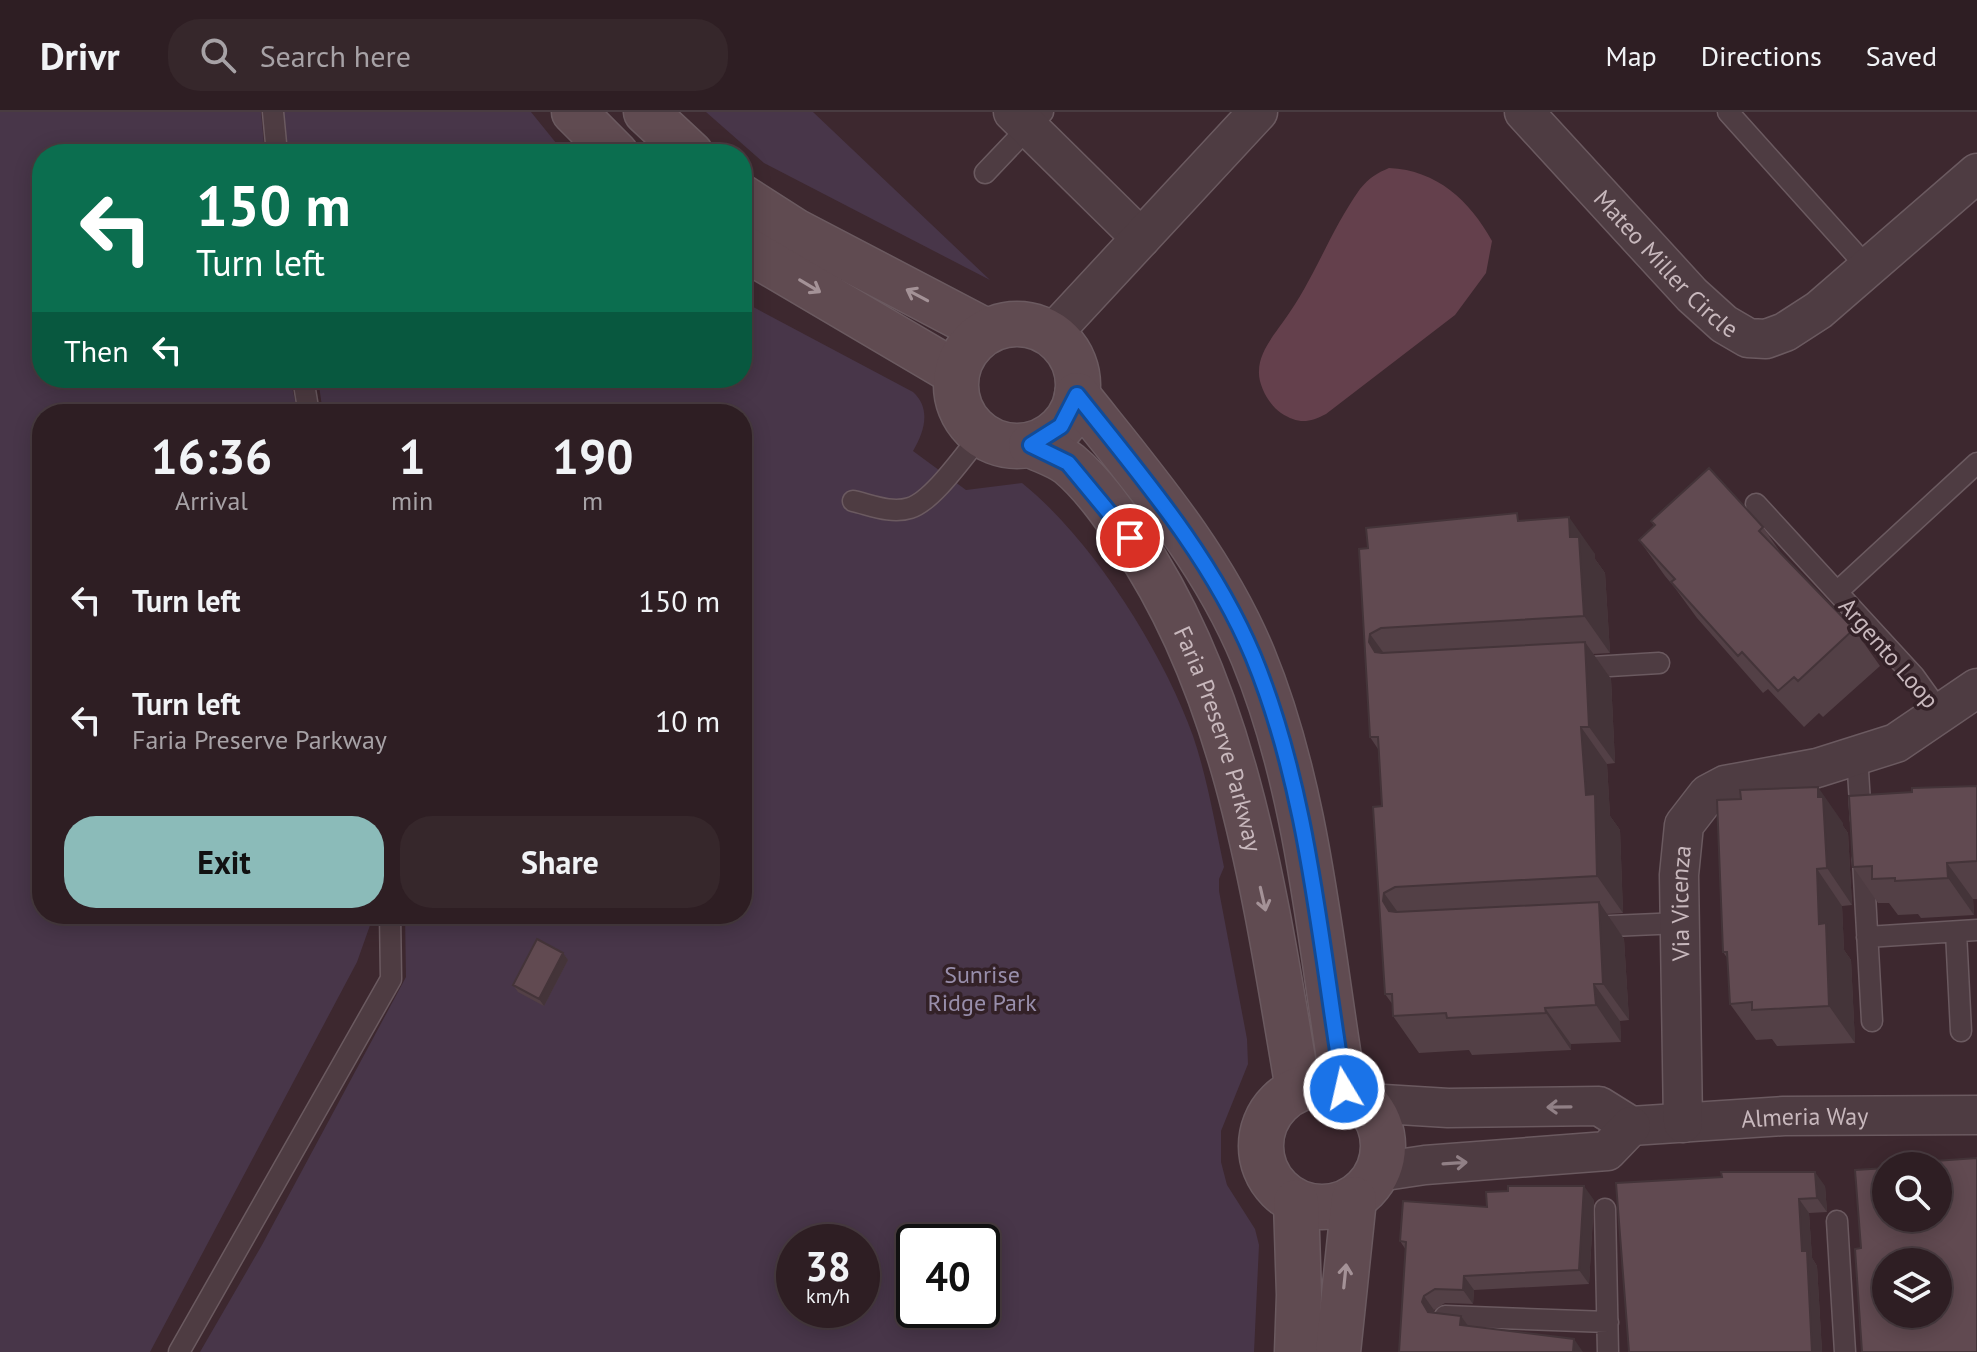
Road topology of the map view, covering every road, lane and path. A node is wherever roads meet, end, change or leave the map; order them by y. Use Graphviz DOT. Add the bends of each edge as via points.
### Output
graph roads {
  1 [pos="273,112"];
  2 [pos="574,112"];
  3 [pos="646,112"];
  4 [pos="1258,112"];
  5 [pos="1524,112"];
  6 [pos="1728,112"];
  7 [pos="1028,117"];
  8 [pos="276,144"];
  9 [pos="606,144"];
  10 [pos="680,144"];
  11 [pos="985,173"];
  12 [pos="1977,173"];
  13 [pos="752,203"];
  14 [pos="1141,238"];
  15 [pos="752,253"];
  16 [pos="1868,268"];
  17 [pos="986,331"];
  18 [pos="1052,334"];
  19 [pos="956,373"];
  20 [pos="1077,395"];
  21 [pos="981,435"];
  22 [pos="1031,445"];
  23 [pos="1977,463"];
  24 [pos="853,501"];
  25 [pos="1756,504"];
  26 [pos="1837,592"];
  27 [pos="1659,663"];
  28 [pos="1549,670"];
  29 [pos="1977,688"];
  30 [pos="1942,715"];
  31 [pos="1857,755"];
  32 [pos="1680,923"];
  33 [pos="390,924"];
  34 [pos="1573,928"];
  35 [pos="1977,930"];
  36 [pos="1956,932"];
  37 [pos="1867,937"];
  38 [pos="1872,1021"];
  39 [pos="1961,1031"];
  40 [pos="1298,1089"];
  41 [pos="1356,1096"];
  42 [pos="1977,1115"];
  43 [pos="1683,1123"];
  44 [pos="1631,1126"];
  45 [pos="1366,1186"];
  46 [pos="1296,1202"];
  47 [pos="1605,1209"];
  48 [pos="1837,1221"];
  49 [pos="1445,1316"];
  50 [pos="1608,1322"];
  51 [pos="179,1352"];
  52 [pos="1297,1352"];
  53 [pos="1338,1352"];
  54 [pos="1608,1352"];
  55 [pos="1845,1352"];
  1 -- 8 [label="lane"];
  2 -- 9 [label="street"];
  3 -- 10 [label="street"];
  4 -- 14 [label="street"];
  5 -- 16 [label="street, Mateo Miller Circle" via="1692,295 1748,338 1785,332"];
  6 -- 16 [label="lane"];
  7 -- 11 [label="lane"];
  7 -- 14 [label="street"];
  12 -- 16 [label="street, Mateo Miller Circle"];
  17 -- 13 [label="street, one-way"];
  14 -- 18 [label="street"];
  15 -- 19 [label="street, one-way"];
  17 -- 18 [label="street" via="1020,323"];
  17 -- 19 [label="street" via="967,350"];
  18 -- 20 [label="street" via="1074,361"];
  19 -- 21 [label="street" via="957,401"];
  20 -- 22 [label="street" via="1061,426"];
  20 -- 41 [label="street" via="1171,511 1215,580 1252,655 1283,740"];
  21 -- 22 [label="street" via="996,443"];
  21 -- 24 [label="lane" via="911,508 888,510"];
  22 -- 40 [label="street, Faria Preserve Parkway, one-way" via="1068,463 1115,516 1161,583 1198,660 1226,742 1259,882"];
  23 -- 26 [label="lane, Argento Loop"];
  25 -- 26 [label="lane, Argento Loop"];
  26 -- 30 [label="lane, Argento Loop" via="1914,676"];
  27 -- 28 [label="lane"];
  29 -- 30 [label="street, Via Vicenza"];
  30 -- 31 [label="street, Via Vicenza" via="1896,743"];
  31 -- 32 [label="street, Via Vicenza" via="1725,785 1708,794 1684,825"];
  31 -- 37 [label="lane"];
  32 -- 34 [label="lane"];
  32 -- 43 [label="street, Via Vicenza"];
  33 -- 51 [label="lane" via="391,979"];
  35 -- 36 [label="lane"];
  36 -- 37 [label="lane"];
  36 -- 39 [label="lane"];
  37 -- 38 [label="lane"];
  40 -- 41 [label="street" via="1317,1085"];
  40 -- 46 [label="street" via="1268,1116 1261,1156 1279,1191"];
  44 -- 41 [label="street, one-way" via="1599,1106 1448,1108"];
  41 -- 45 [label="street" via="1383,1136"];
  42 -- 43 [label="street, Almeria Way" via="1784,1116"];
  43 -- 44 [label="street, Almeria Way"];
  45 -- 44 [label="street, one-way" via="1425,1165 1607,1151"];
  45 -- 46 [label="street" via="1335,1206 1315,1208"];
  53 -- 45 [label="street, one-way"];
  46 -- 52 [label="street"];
  47 -- 50 [label="lane"];
  48 -- 55 [label="lane"];
  49 -- 50 [label="lane"];
  50 -- 54 [label="lane"];
}
